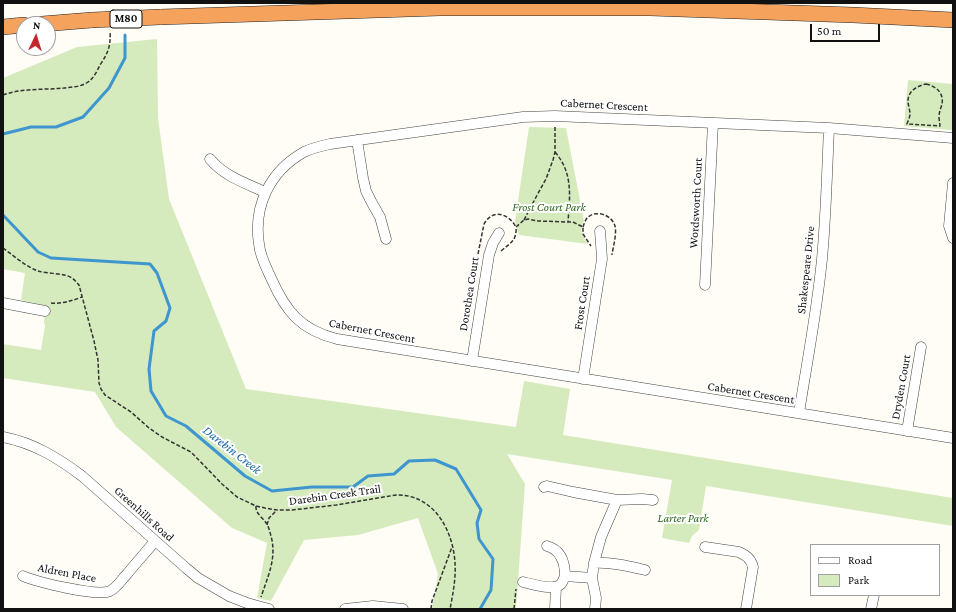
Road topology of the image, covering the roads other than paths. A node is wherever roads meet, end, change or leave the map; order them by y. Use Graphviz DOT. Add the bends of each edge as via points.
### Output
graph roads {
  1 [pos="953,20"];
  2 [pos="56,23"];
  3 [pos="16,26"];
  4 [pos="3,27"];
  5 [pos="713,123"];
  6 [pos="829,128"];
  7 [pos="953,138"];
  8 [pos="357,140"];
  9 [pos="210,159"];
  10 [pos="953,182"];
  11 [pos="265,192"];
  12 [pos="600,231"];
  13 [pos="499,233"];
  14 [pos="953,238"];
  15 [pos="386,239"];
  16 [pos="705,285"];
  17 [pos="3,303"];
  18 [pos="48,307"];
  19 [pos="921,347"];
  20 [pos="472,361"];
  21 [pos="583,379"];
  22 [pos="799,414"];
  23 [pos="907,431"];
  24 [pos="3,437"];
  25 [pos="953,438"];
  26 [pos="544,487"];
  27 [pos="617,500"];
  28 [pos="653,500"];
  29 [pos="155,541"];
  30 [pos="547,546"];
  31 [pos="705,547"];
  32 [pos="594,563"];
  33 [pos="645,570"];
  34 [pos="23,576"];
  35 [pos="565,576"];
  36 [pos="592,578"];
  37 [pos="523,582"];
  38 [pos="556,587"];
  39 [pos="874,596"];
  40 [pos="246,606"];
  41 [pos="269,609"];
  42 [pos="345,609"];
  43 [pos="403,609"];
  44 [pos="555,609"];
  45 [pos="595,609"];
  46 [pos="746,609"];
  47 [pos="871,609"];
  1 -- 2 [label="highway, M80, bridge" via="650,8 440,8"];
  3 -- 4 [label="highway"];
  5 -- 6 [label="street, Cabernet Crescent"];
  5 -- 8 [label="street, Cabernet Crescent" via="555,116 523,117"];
  5 -- 16 [label="street, Wordsworth Court"];
  6 -- 7 [label="street, Cabernet Crescent"];
  6 -- 22 [label="street, Shakespeare Drive" via="822,259"];
  8 -- 11 [label="street, Cabernet Crescent" via="316,147 294,158 275,176"];
  8 -- 15 [label="street" via="366,191 380,217"];
  9 -- 11 [label="street" via="232,178"];
  10 -- 14 [label="street" via="949,226"];
  11 -- 20 [label="street, Cabernet Crescent" via="257,221 262,258 275,286 297,319 315,332 337,339"];
  12 -- 21 [label="street, Frost Court" via="602,259"];
  13 -- 20 [label="street, Dorothea Court" via="489,255"];
  17 -- 18 [label="street"];
  19 -- 23 [label="street, Dryden Court"];
  20 -- 21 [label="street, Cabernet Crescent"];
  21 -- 22 [label="street, Cabernet Crescent"];
  22 -- 23 [label="street, Cabernet Crescent"];
  23 -- 25 [label="street, Cabernet Crescent"];
  24 -- 29 [label="street, Greenhills Road" via="48,452 66,464"];
  26 -- 27 [label="street"];
  27 -- 28 [label="street"];
  27 -- 32 [label="street" via="601,537"];
  29 -- 34 [label="street, Aldren Place" via="109,592 96,593 52,585"];
  29 -- 40 [label="street, Greenhills Road" via="203,581"];
  30 -- 35 [label="street" via="558,552 565,568"];
  31 -- 46 [label="street" via="739,552 752,563"];
  32 -- 33 [label="street" via="606,562"];
  32 -- 36 [label="street"];
  35 -- 36 [label="street"];
  35 -- 38 [label="street"];
  36 -- 45 [label="street" via="596,598"];
  37 -- 38 [label="street"];
  38 -- 44 [label="street"];
  39 -- 47 [label="street"];
  40 -- 41 [label="street, Greenhills Road"];
  42 -- 43 [label="street" via="373,606"];
}
